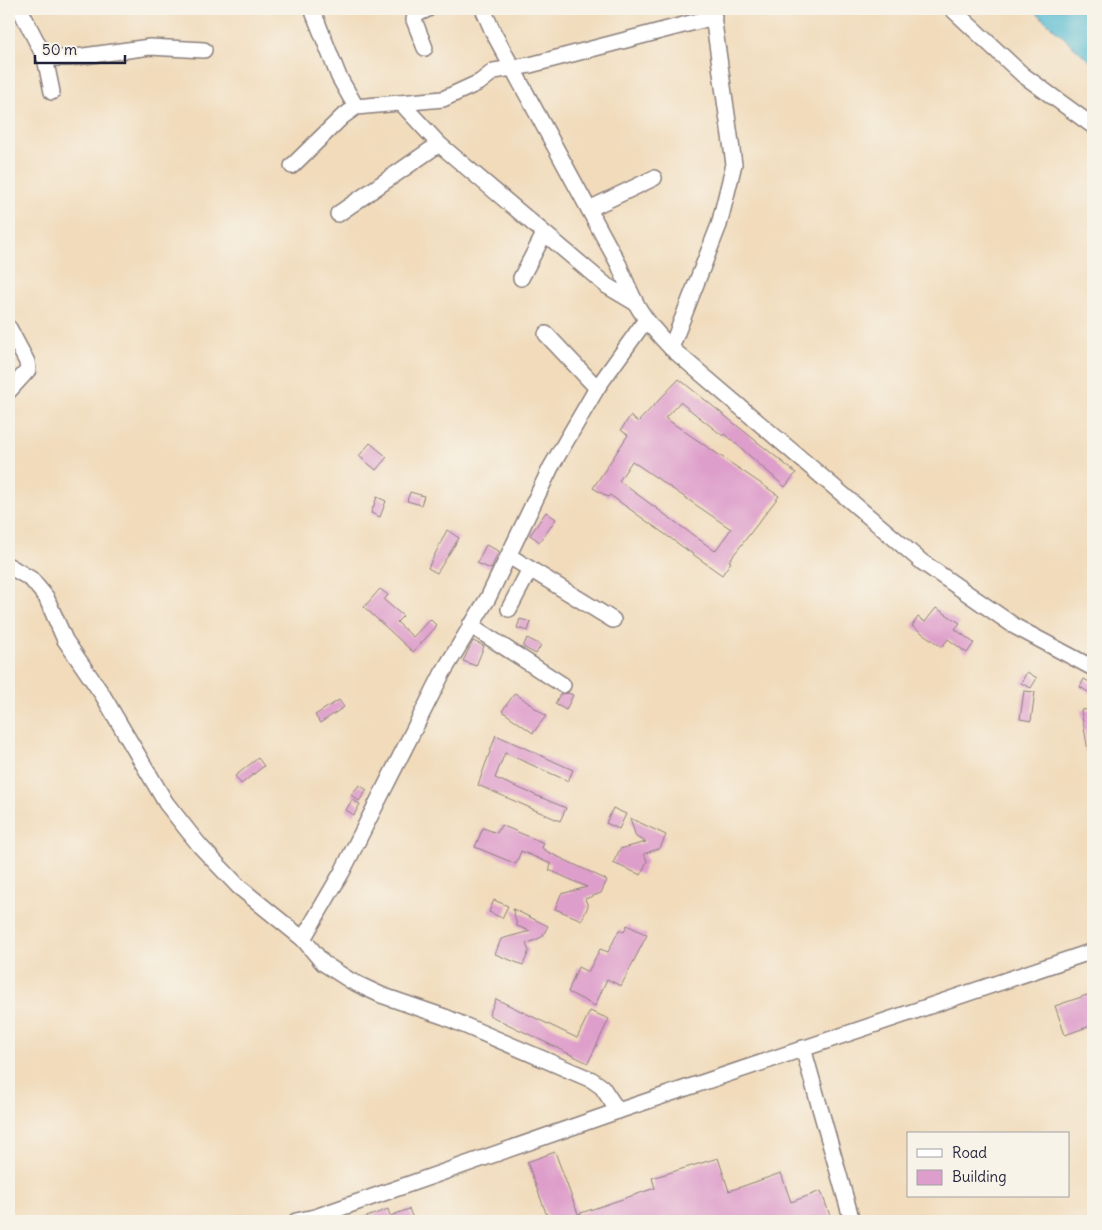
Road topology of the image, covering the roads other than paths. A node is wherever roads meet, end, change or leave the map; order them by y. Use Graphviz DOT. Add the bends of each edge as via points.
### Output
graph roads {
  1 [pos="20,9"];
  2 [pos="312,9"];
  3 [pos="428,9"];
  4 [pos="483,9"];
  5 [pos="952,9"];
  6 [pos="713,13"];
  7 [pos="9,14"];
  8 [pos="425,48"];
  9 [pos="204,50"];
  10 [pos="45,58"];
  11 [pos="512,68"];
  12 [pos="52,92"];
  13 [pos="401,103"];
  14 [pos="356,108"];
  15 [pos="1093,126"];
  16 [pos="439,144"];
  17 [pos="292,166"];
  18 [pos="654,178"];
  19 [pos="589,209"];
  20 [pos="338,214"];
  21 [pos="544,234"];
  22 [pos="521,278"];
  23 [pos="634,302"];
  24 [pos="645,321"];
  25 [pos="9,328"];
  26 [pos="546,334"];
  27 [pos="671,348"];
  28 [pos="597,388"];
  29 [pos="9,391"];
  30 [pos="509,556"];
  31 [pos="9,566"];
  32 [pos="530,569"];
  33 [pos="510,609"];
  34 [pos="613,620"];
  35 [pos="470,625"];
  36 [pos="1093,668"];
  37 [pos="563,685"];
  38 [pos="303,939"];
  39 [pos="1093,951"];
  40 [pos="803,1048"];
  41 [pos="618,1111"];
  42 [pos="315,1219"];
  43 [pos="296,1221"];
  44 [pos="852,1221"];
  1 -- 7 [label="street"];
  1 -- 10 [label="street"];
  2 -- 14 [label="street" via="339,77"];
  3 -- 8 [label="street" via="415,15 414,20"];
  4 -- 11 [label="street"];
  5 -- 15 [label="street" via="1023,75"];
  6 -- 11 [label="street"];
  6 -- 27 [label="street" via="734,164 718,224"];
  9 -- 10 [label="street" via="150,47 69,58"];
  10 -- 12 [label="street"];
  11 -- 13 [label="street" via="494,71 480,82 443,98"];
  11 -- 19 [label="street"];
  13 -- 14 [label="street"];
  13 -- 16 [label="street"];
  14 -- 17 [label="street" via="342,117"];
  16 -- 20 [label="street"];
  16 -- 21 [label="street"];
  18 -- 19 [label="street"];
  19 -- 23 [label="street" via="619,265"];
  21 -- 22 [label="street"];
  21 -- 23 [label="street" via="607,286"];
  23 -- 24 [label="street"];
  24 -- 27 [label="street"];
  24 -- 28 [label="street"];
  25 -- 29 [label="street" via="28,370"];
  26 -- 28 [label="street"];
  27 -- 36 [label="street" via="922,562 1016,627"];
  28 -- 30 [label="street" via="551,467"];
  30 -- 32 [label="street"];
  30 -- 35 [label="street"];
  31 -- 38 [label="street" via="43,592 65,640 102,694 166,803 200,846 239,887"];
  32 -- 33 [label="street"];
  32 -- 34 [label="street"];
  35 -- 37 [label="street"];
  35 -- 38 [label="street" via="342,872"];
  38 -- 41 [label="street" via="323,963 351,981 592,1080 602,1087"];
  39 -- 40 [label="street"];
  40 -- 41 [label="street"];
  40 -- 44 [label="street"];
  41 -- 42 [label="street"];
  42 -- 43 [label="street"];
}
